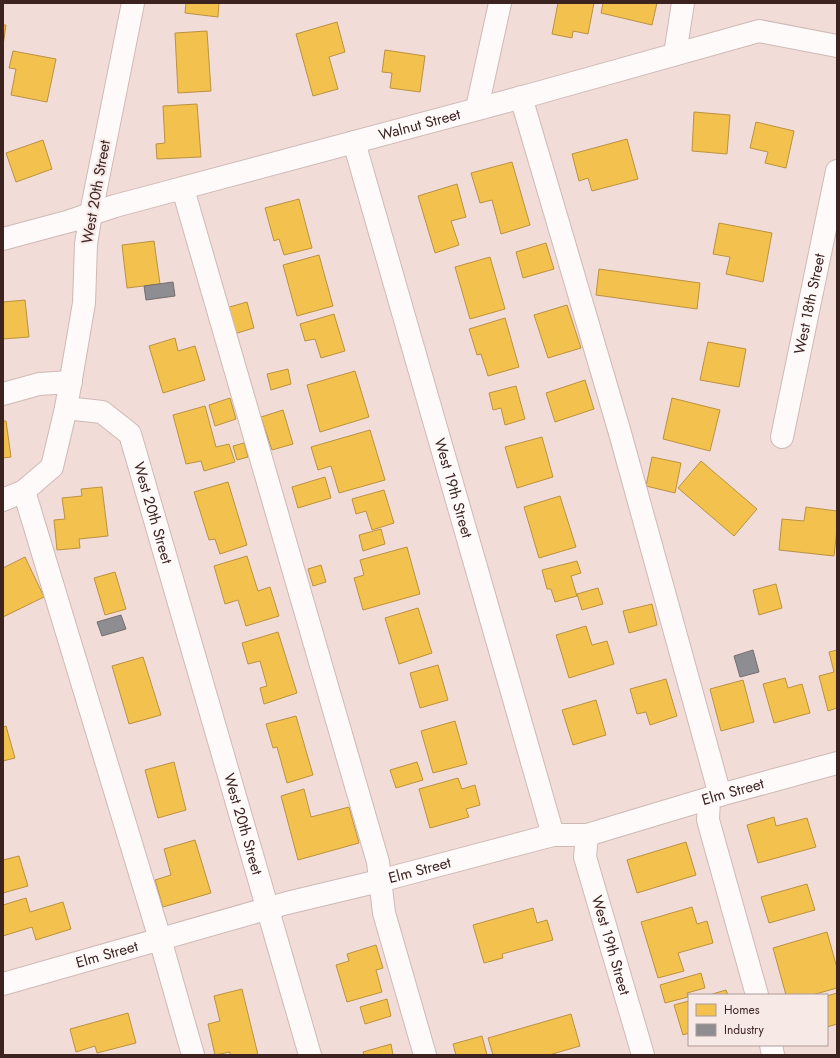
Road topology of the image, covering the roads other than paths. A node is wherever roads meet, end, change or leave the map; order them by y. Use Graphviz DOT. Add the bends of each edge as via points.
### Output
graph roads {
  1 [pos="133,3"];
  2 [pos="500,3"];
  3 [pos="683,3"];
  4 [pos="837,46"];
  5 [pos="675,54"];
  6 [pos="521,97"];
  7 [pos="477,108"];
  8 [pos="354,142"];
  9 [pos="837,171"];
  10 [pos="183,189"];
  11 [pos="91,213"];
  12 [pos="3,239"];
  13 [pos="71,382"];
  14 [pos="3,394"];
  15 [pos="66,408"];
  16 [pos="782,437"];
  17 [pos="24,491"];
  18 [pos="3,500"];
  19 [pos="837,764"];
  20 [pos="714,797"];
  21 [pos="553,835"];
  22 [pos="587,835"];
  23 [pos="380,881"];
  24 [pos="268,908"];
  25 [pos="160,940"];
  26 [pos="3,984"];
  27 [pos="756,994"];
  28 [pos="193,1055"];
  29 [pos="310,1055"];
  30 [pos="425,1055"];
  31 [pos="643,1055"];
  1 -- 11 [label="street, West 20th Street"];
  2 -- 7 [label="street"];
  3 -- 5 [label="street"];
  4 -- 5 [label="street, Walnut Street" via="759,31"];
  5 -- 6 [label="street, Walnut Street"];
  6 -- 7 [label="street, Walnut Street"];
  6 -- 20 [label="street" via="620,433"];
  7 -- 8 [label="street, Walnut Street"];
  8 -- 10 [label="street, Walnut Street"];
  8 -- 21 [label="street, West 19th Street"];
  9 -- 16 [label="street, West 18th Street"];
  10 -- 11 [label="street, Walnut Street"];
  10 -- 23 [label="street" via="378,862"];
  11 -- 12 [label="street, Walnut Street"];
  11 -- 13 [label="street, West 20th Street" via="86,244 84,303"];
  13 -- 14 [label="street" via="39,384"];
  13 -- 15 [label="street, West 20th Street"];
  15 -- 17 [label="street" via="52,467"];
  15 -- 24 [label="street, West 20th Street" via="102,412 130,434"];
  17 -- 18 [label="street"];
  17 -- 25 [label="street"];
  19 -- 20 [label="street, Elm Street"];
  20 -- 22 [label="street, Elm Street"];
  20 -- 27 [label="street" via="708,820"];
  21 -- 22 [label="street, Elm Street"];
  21 -- 23 [label="street, Elm Street"];
  22 -- 31 [label="street, West 19th Street" via="585,857"];
  23 -- 24 [label="street, Elm Street"];
  23 -- 30 [label="street" via="384,913"];
  24 -- 25 [label="street, Elm Street"];
  24 -- 29 [label="street, West 20th Street"];
  25 -- 26 [label="street, Elm Street"];
  25 -- 28 [label="street"];
}
